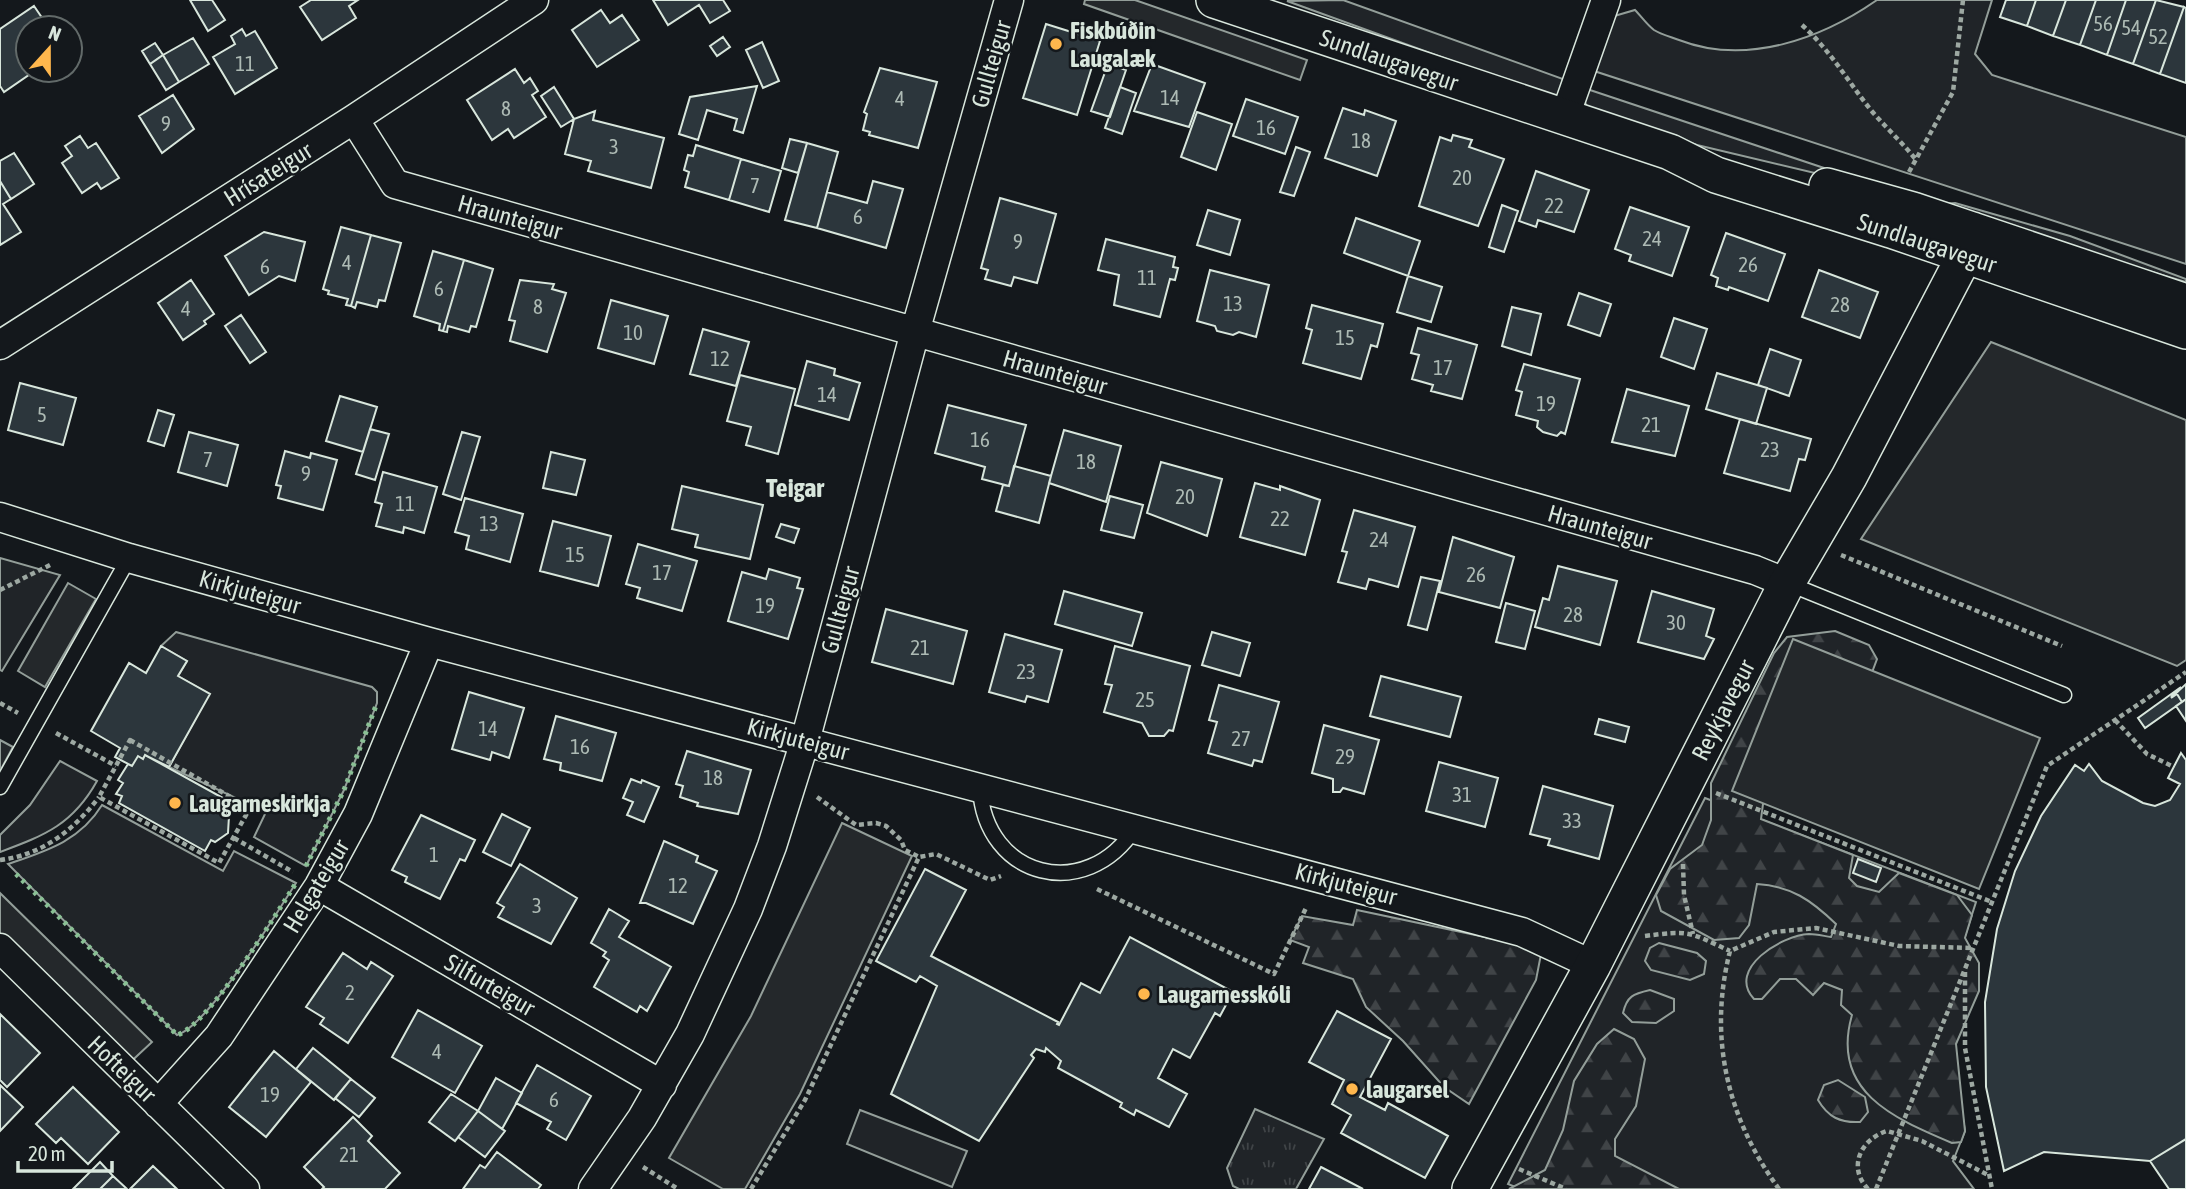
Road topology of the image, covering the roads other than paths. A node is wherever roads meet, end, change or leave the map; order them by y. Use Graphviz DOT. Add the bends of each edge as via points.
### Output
graph roads {
  1 [pos="534,0"];
  2 [pos="1009,0"];
  3 [pos="1214,0"];
  4 [pos="1606,0"];
  5 [pos="1268,9"];
  6 [pos="354,119"];
  7 [pos="1564,119"];
  8 [pos="1968,243"];
  9 [pos="2186,302"];
  10 [pos="2186,331"];
  11 [pos="915,332"];
  12 [pos="0,345"];
  13 [pos="0,517"];
  14 [pos="129,558"];
  15 [pos="1787,583"];
  16 [pos="429,642"];
  17 [pos="2064,695"];
  18 [pos="805,741"];
  19 [pos="0,787"];
  20 [pos="980,788"];
  21 [pos="1135,828"];
  22 [pos="318,886"];
  23 [pos="0,948"];
  24 [pos="1593,965"];
  25 [pos="662,1085"];
  26 [pos="158,1104"];
  27 [pos="245,1189"];
  28 [pos="593,1189"];
  29 [pos="1470,1189"];
  1 -- 6 [label="street, Hrísateigur"];
  2 -- 11 [label="street, Gullteigur"];
  3 -- 5 [label="street, Sundlaugavegur"];
  4 -- 7 [label="street"];
  5 -- 7 [label="street, Sundlaugavegur"];
  6 -- 11 [label="street, Hraunteigur" via="395,184"];
  6 -- 12 [label="street, Hrísateigur"];
  7 -- 8 [label="street, Sundlaugavegur" via="1670,152 1716,175"];
  8 -- 9 [label="street, Sundlaugavegur"];
  8 -- 10 [label="street, Sundlaugavegur"];
  8 -- 15 [label="street, Reykjavegur" via="1849,477"];
  11 -- 15 [label="street, Hraunteigur" via="1755,570"];
  11 -- 18 [label="street, Gullteigur"];
  13 -- 14 [label="street, Kirkjuteigur"];
  14 -- 16 [label="street, Kirkjuteigur"];
  14 -- 19 [label="lane"];
  15 -- 17 [label="lane"];
  15 -- 24 [label="street, Reykjavegur"];
  16 -- 18 [label="street, Kirkjuteigur"];
  16 -- 22 [label="street, Helgateigur" via="358,814"];
  18 -- 20 [label="street, Kirkjuteigur"];
  18 -- 25 [label="street, Gullteigur" via="743,922"];
  20 -- 21 [label="street, Kirkjuteigur"];
  20 -- 21 [label="lane" via="981,807 997,841 1010,855 1044,872 1080,871 1097,865 1112,856"];
  21 -- 24 [label="street, Kirkjuteigur" via="1522,932"];
  22 -- 25 [label="street, Silfurteigur"];
  22 -- 26 [label="street, Helgateigur" via="219,1036"];
  23 -- 26 [label="street, Hofteigur"];
  24 -- 29 [label="street, Reykjavegur"];
  25 -- 28 [label="street, Gullteigur"];
  26 -- 27 [label="street, Hofteigur"];
}
